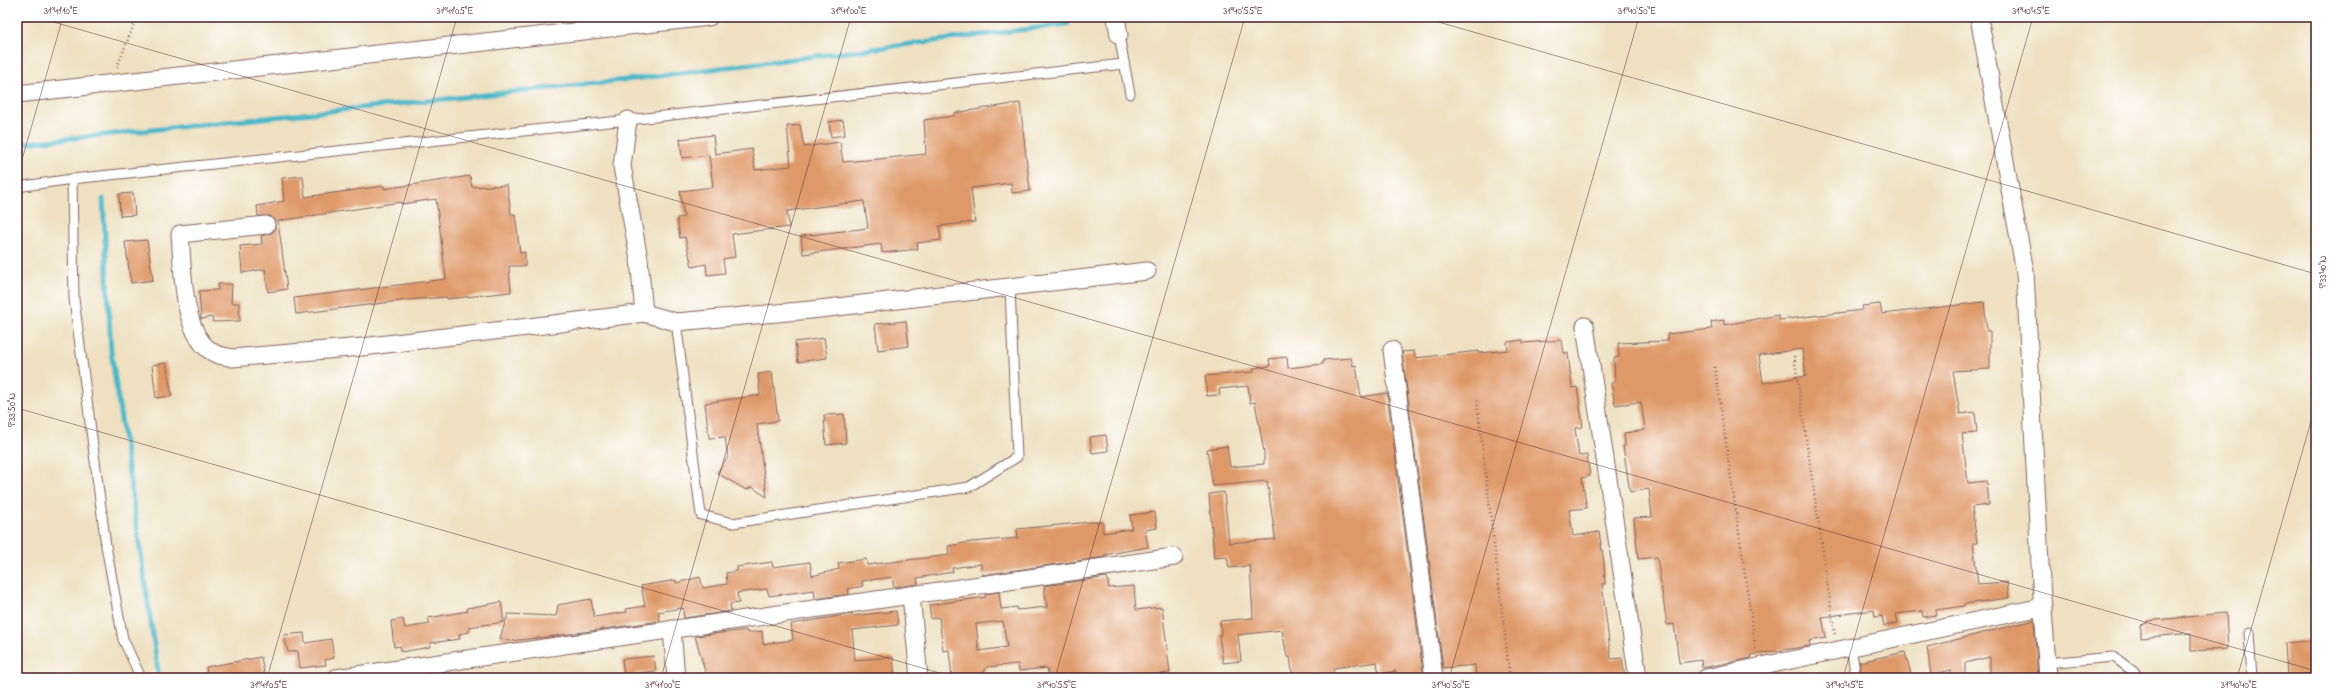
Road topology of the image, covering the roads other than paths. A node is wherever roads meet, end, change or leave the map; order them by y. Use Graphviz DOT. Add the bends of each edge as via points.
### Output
graph roads {
  1 [pos="709,17"];
  2 [pos="1116,17"];
  3 [pos="1979,17"];
  4 [pos="1119,35"];
  5 [pos="1123,64"];
  6 [pos="17,94"];
  7 [pos="1130,94"];
  8 [pos="628,120"];
  9 [pos="72,179"];
  10 [pos="17,187"];
  11 [pos="266,225"];
  12 [pos="1147,271"];
  13 [pos="1010,287"];
  14 [pos="644,313"];
  15 [pos="676,322"];
  16 [pos="1585,326"];
  17 [pos="1392,350"];
  18 [pos="1174,557"];
  19 [pos="910,595"];
  20 [pos="2042,607"];
  21 [pos="672,629"];
  22 [pos="2249,633"];
  23 [pos="1844,648"];
  24 [pos="2047,670"];
  25 [pos="434,671"];
  26 [pos="141,678"];
  27 [pos="336,678"];
  28 [pos="676,678"];
  29 [pos="919,678"];
  30 [pos="1434,678"];
  31 [pos="1638,678"];
  32 [pos="1706,678"];
  33 [pos="1856,678"];
  34 [pos="2142,678"];
  35 [pos="2252,678"];
  1 -- 6 [label="street"];
  2 -- 4 [label="street"];
  3 -- 20 [label="street" via="2025,272"];
  4 -- 5 [label="lane"];
  5 -- 7 [label="lane"];
  5 -- 8 [label="lane"];
  8 -- 9 [label="lane"];
  8 -- 14 [label="street" via="622,166 639,259"];
  9 -- 10 [label="lane"];
  9 -- 26 [label="lane" via="74,299 106,546 123,639"];
  11 -- 14 [label="street" via="180,234 188,314 201,342 214,353 232,358 362,347"];
  12 -- 13 [label="street"];
  13 -- 15 [label="street"];
  13 -- 15 [label="lane" via="1017,457 969,487 733,523 701,515"];
  14 -- 15 [label="street"];
  16 -- 31 [label="street"];
  17 -- 30 [label="street"];
  18 -- 19 [label="street"];
  19 -- 21 [label="street"];
  19 -- 29 [label="street"];
  20 -- 23 [label="street"];
  20 -- 24 [label="street"];
  21 -- 25 [label="street"];
  21 -- 28 [label="street"];
  22 -- 35 [label="lane"];
  23 -- 32 [label="street"];
  23 -- 33 [label="lane"];
  24 -- 34 [label="lane" via="2114,657"];
  25 -- 27 [label="street"];
}
